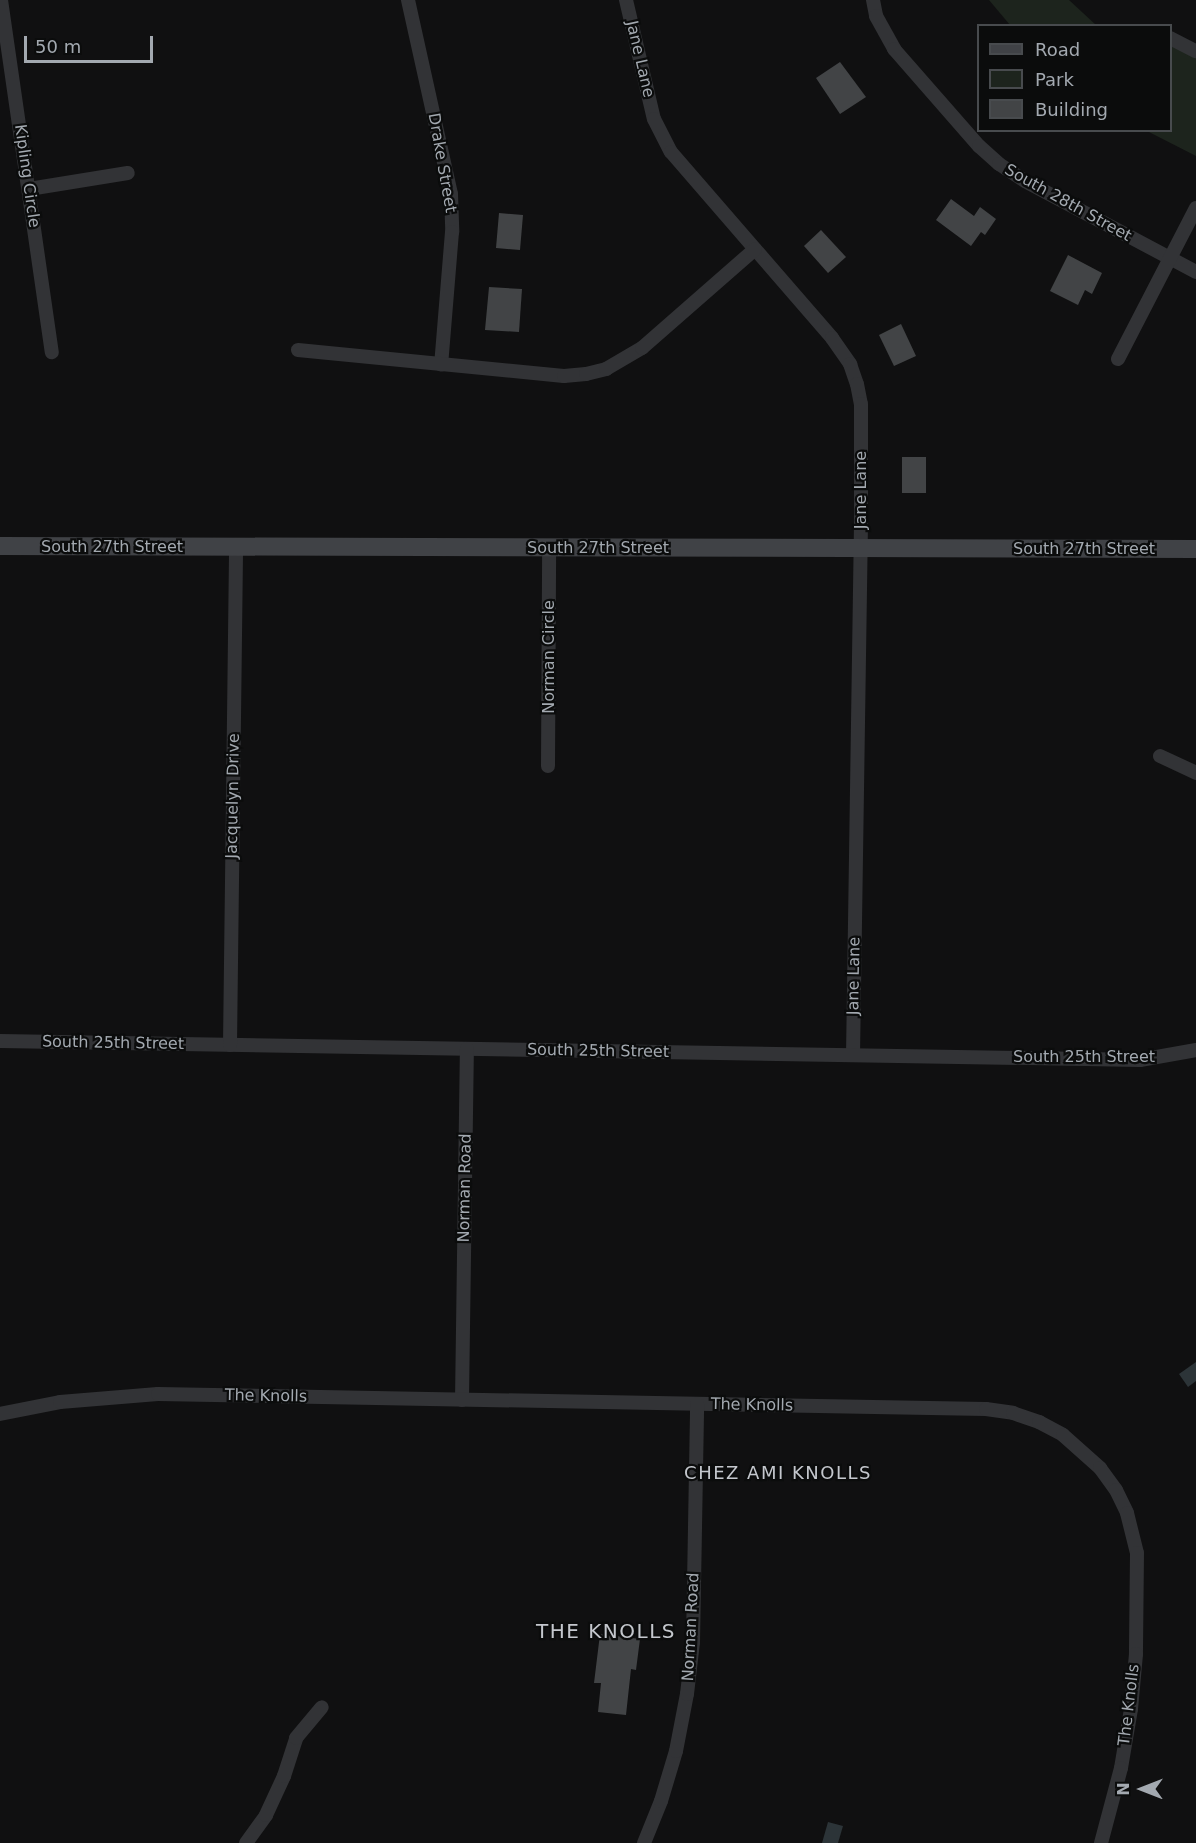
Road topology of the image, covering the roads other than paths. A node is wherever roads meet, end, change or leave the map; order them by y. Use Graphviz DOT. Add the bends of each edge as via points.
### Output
graph roads {
  1 [pos="1,0"];
  2 [pos="408,0"];
  3 [pos="626,0"];
  4 [pos="873,0"];
  5 [pos="1172,39"];
  6 [pos="1196,51"];
  7 [pos="128,173"];
  8 [pos="29,189"];
  9 [pos="1196,208"];
  10 [pos="755,249"];
  11 [pos="1170,258"];
  12 [pos="1196,272"];
  13 [pos="298,350"];
  14 [pos="52,352"];
  15 [pos="1118,359"];
  16 [pos="441,365"];
  17 [pos="0,546"];
  18 [pos="236,548"];
  19 [pos="549,548"];
  20 [pos="860,549"];
  21 [pos="1196,549"];
  22 [pos="1160,756"];
  23 [pos="548,766"];
  24 [pos="1196,773"];
  25 [pos="0,1041"];
  26 [pos="230,1045"];
  27 [pos="467,1049"];
  28 [pos="1196,1050"];
  29 [pos="853,1055"];
  30 [pos="462,1400"];
  31 [pos="697,1404"];
  32 [pos="0,1414"];
  33 [pos="322,1707"];
  34 [pos="246,1843"];
  35 [pos="644,1843"];
  36 [pos="1101,1843"];
  1 -- 8 [label="street, Kipling Circle"];
  2 -- 16 [label="street, Drake Street" via="451,194 452,232"];
  3 -- 10 [label="street, Jane Lane" via="660,134"];
  4 -- 11 [label="street, South 28th Street" via="876,16 894,50 992,158 1025,181"];
  5 -- 6 [label="street"];
  7 -- 8 [label="street"];
  8 -- 14 [label="street, Kipling Circle"];
  9 -- 11 [label="street"];
  10 -- 16 [label="street" via="642,348 606,369 564,376"];
  10 -- 20 [label="street, Jane Lane" via="842,350 857,384 861,405"];
  11 -- 12 [label="street, South 28th Street"];
  11 -- 15 [label="street"];
  13 -- 16 [label="street"];
  17 -- 18 [label="main road, South 27th Street"];
  18 -- 19 [label="main road, South 27th Street"];
  18 -- 26 [label="street, Jacquelyn Drive"];
  19 -- 20 [label="main road, South 27th Street"];
  19 -- 23 [label="street, Norman Circle"];
  20 -- 21 [label="main road, South 27th Street"];
  20 -- 29 [label="street, Jane Lane"];
  22 -- 24 [label="street"];
  25 -- 26 [label="street, South 25th Street"];
  26 -- 27 [label="street, South 25th Street"];
  27 -- 29 [label="street, South 25th Street"];
  27 -- 30 [label="street, Norman Road"];
  28 -- 29 [label="street, South 25th Street" via="1140,1060"];
  30 -- 31 [label="street, The Knolls"];
  30 -- 32 [label="street, The Knolls" via="138,1395 60,1402"];
  31 -- 35 [label="street, Norman Road" via="693,1642 687,1694 676,1751"];
  31 -- 36 [label="street, The Knolls" via="995,1410 1039,1422 1063,1435 1100,1468 1127,1513 1137,1552 1138,1576 1131,1709 1121,1768"];
  33 -- 34 [label="street" via="296,1738 266,1815"];
}
